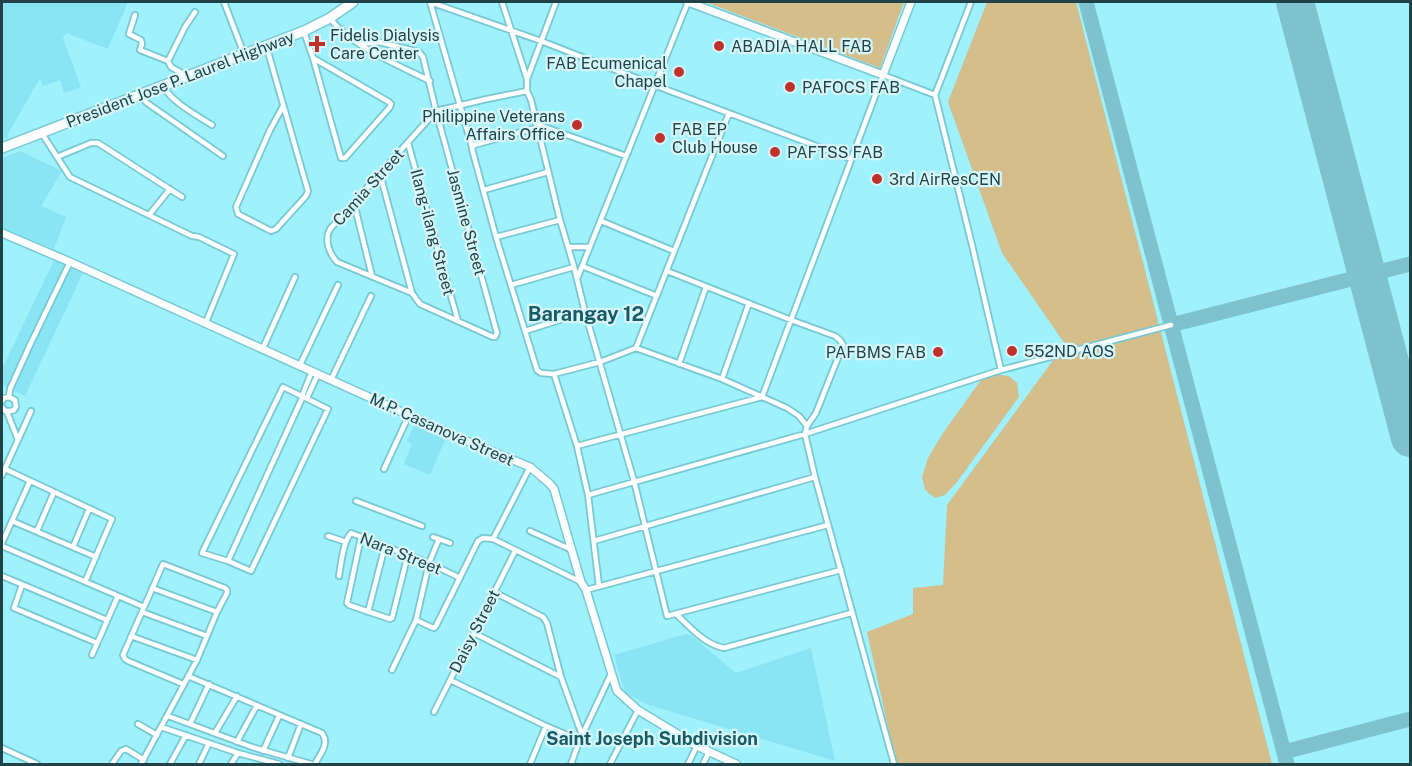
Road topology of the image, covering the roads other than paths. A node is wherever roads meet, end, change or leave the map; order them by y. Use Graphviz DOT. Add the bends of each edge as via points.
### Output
graph roads {
  1 [pos="224,2"];
  2 [pos="353,2"];
  3 [pos="430,2"];
  4 [pos="502,2"];
  5 [pos="556,2"];
  6 [pos="687,2"];
  7 [pos="911,2"];
  8 [pos="971,2"];
  9 [pos="195,12"];
  10 [pos="135,15"];
  11 [pos="330,18"];
  12 [pos="304,31"];
  13 [pos="512,32"];
  14 [pos="541,41"];
  15 [pos="360,44"];
  16 [pos="266,45"];
  17 [pos="244,54"];
  18 [pos="313,58"];
  19 [pos="168,61"];
  20 [pos="883,75"];
  21 [pos="187,76"];
  22 [pos="527,79"];
  23 [pos="430,81"];
  24 [pos="163,86"];
  25 [pos="654,86"];
  26 [pos="527,91"];
  27 [pos="139,95"];
  28 [pos="935,95"];
  29 [pos="459,105"];
  30 [pos="283,106"];
  31 [pos="436,111"];
  32 [pos="729,114"];
  33 [pos="212,125"];
  34 [pos="536,126"];
  35 [pos="42,132"];
  36 [pos="408,143"];
  37 [pos="472,147"];
  38 [pos="2,148"];
  39 [pos="223,156"];
  40 [pos="626,156"];
  41 [pos="57,157"];
  42 [pos="851,159"];
  43 [pos="548,172"];
  44 [pos="380,174"];
  45 [pos="170,189"];
  46 [pos="484,190"];
  47 [pos="182,197"];
  48 [pos="354,203"];
  49 [pos="149,215"];
  50 [pos="560,220"];
  51 [pos="601,221"];
  52 [pos="2,233"];
  53 [pos="496,237"];
  54 [pos="568,247"];
  55 [pos="590,247"];
  56 [pos="674,251"];
  57 [pos="70,262"];
  58 [pos="582,266"];
  59 [pos="574,267"];
  60 [pos="667,271"];
  61 [pos="295,277"];
  62 [pos="372,277"];
  63 [pos="577,279"];
  64 [pos="338,285"];
  65 [pos="511,285"];
  66 [pos="706,287"];
  67 [pos="412,293"];
  68 [pos="371,296"];
  69 [pos="657,297"];
  70 [pos="749,303"];
  71 [pos="585,312"];
  72 [pos="791,320"];
  73 [pos="458,321"];
  74 [pos="206,322"];
  75 [pos="1171,325"];
  76 [pos="525,332"];
  77 [pos="497,333"];
  78 [pos="263,348"];
  79 [pos="636,348"];
  80 [pos="600,362"];
  81 [pos="680,364"];
  82 [pos="300,365"];
  83 [pos="1001,370"];
  84 [pos="315,372"];
  85 [pos="554,374"];
  86 [pos="332,380"];
  87 [pos="722,380"];
  88 [pos="9,397"];
  89 [pos="304,397"];
  90 [pos="762,397"];
  91 [pos="2,401"];
  92 [pos="3,409"];
  93 [pos="31,411"];
  94 [pos="409,414"];
  95 [pos="807,426"];
  96 [pos="805,434"];
  97 [pos="622,435"];
  98 [pos="18,440"];
  99 [pos="577,446"];
  100 [pos="530,467"];
  101 [pos="5,469"];
  102 [pos="384,469"];
  103 [pos="2,476"];
  104 [pos="815,477"];
  105 [pos="30,481"];
  106 [pos="634,481"];
  107 [pos="54,492"];
  108 [pos="588,495"];
  109 [pos="356,501"];
  110 [pos="89,508"];
  111 [pos="12,521"];
  112 [pos="645,525"];
  113 [pos="828,525"];
  114 [pos="422,526"];
  115 [pos="37,531"];
  116 [pos="530,531"];
  117 [pos="327,536"];
  118 [pos="361,537"];
  119 [pos="493,539"];
  120 [pos="594,541"];
  121 [pos="346,542"];
  122 [pos="450,543"];
  123 [pos="2,544"];
  124 [pos="385,546"];
  125 [pos="73,547"];
  126 [pos="572,550"];
  127 [pos="515,551"];
  128 [pos="408,554"];
  129 [pos="96,557"];
  130 [pos="228,561"];
  131 [pos="429,562"];
  132 [pos="657,570"];
  133 [pos="840,570"];
  134 [pos="2,576"];
  135 [pos="339,576"];
  136 [pos="460,578"];
  137 [pos="85,582"];
  138 [pos="581,582"];
  139 [pos="22,585"];
  140 [pos="599,586"];
  141 [pos="152,588"];
  142 [pos="586,590"];
  143 [pos="494,592"];
  144 [pos="118,596"];
  145 [pos="143,609"];
  146 [pos="217,612"];
  147 [pos="368,612"];
  148 [pos="852,613"];
  149 [pos="676,614"];
  150 [pos="107,620"];
  151 [pos="416,620"];
  152 [pos="474,633"];
  153 [pos="131,636"];
  154 [pos="207,636"];
  155 [pos="97,643"];
  156 [pos="92,655"];
  157 [pos="197,660"];
  158 [pos="392,670"];
  159 [pos="611,674"];
  160 [pos="188,676"];
  161 [pos="561,677"];
  162 [pos="450,680"];
  163 [pos="183,684"];
  164 [pos="209,684"];
  165 [pos="237,696"];
  166 [pos="257,705"];
  167 [pos="638,710"];
  168 [pos="434,712"];
  169 [pos="168,716"];
  170 [pos="279,716"];
  171 [pos="138,724"];
  172 [pos="190,724"];
  173 [pos="301,724"];
  174 [pos="546,726"];
  175 [pos="161,727"];
  176 [pos="215,734"];
  177 [pos="157,735"];
  178 [pos="186,735"];
  179 [pos="582,735"];
  180 [pos="237,742"];
  181 [pos="579,742"];
  182 [pos="209,743"];
  183 [pos="697,746"];
  184 [pos="2,751"];
  185 [pos="263,751"];
  186 [pos="709,752"];
  187 [pos="238,753"];
  188 [pos="288,758"];
  189 [pos="143,762"];
  190 [pos="269,763"];
  191 [pos="37,765"];
  192 [pos="112,765"];
  193 [pos="171,765"];
  194 [pos="199,765"];
  195 [pos="231,765"];
  196 [pos="279,765"];
  197 [pos="313,765"];
  198 [pos="530,765"];
  199 [pos="571,765"];
  200 [pos="610,765"];
  201 [pos="688,765"];
  202 [pos="704,765"];
  203 [pos="736,765"];
  204 [pos="894,765"];
  1 -- 17 [label="street"];
  2 -- 11 [label="highway, President Jose P. Laurel Highway"];
  3 -- 13 [label="street"];
  3 -- 29 [label="street"];
  4 -- 13 [label="street"];
  5 -- 14 [label="street"];
  6 -- 20 [label="street"];
  6 -- 25 [label="street"];
  7 -- 20 [label="street"];
  8 -- 28 [label="street"];
  9 -- 19 [label="street"];
  10 -- 19 [label="street" via="129,34 142,42 140,50"];
  11 -- 12 [label="highway, President Jose P. Laurel Highway"];
  11 -- 15 [label="street"];
  12 -- 16 [label="highway, President Jose P. Laurel Highway"];
  12 -- 18 [label="street"];
  13 -- 14 [label="street"];
  13 -- 22 [label="street"];
  14 -- 22 [label="street"];
  14 -- 25 [label="street"];
  15 -- 23 [label="street"];
  15 -- 23 [label="street, Jasmine Street" via="379,42 419,52"];
  16 -- 17 [label="highway, President Jose P. Laurel Highway"];
  16 -- 30 [label="street"];
  17 -- 21 [label="highway, President Jose P. Laurel Highway"];
  18 -- 18 [label="street" via="391,104 345,158 341,158"];
  19 -- 21 [label="street"];
  20 -- 28 [label="street"];
  20 -- 42 [label="street"];
  21 -- 24 [label="highway, President Jose P. Laurel Highway"];
  22 -- 26 [label="street"];
  23 -- 31 [label="street, Jasmine Street"];
  24 -- 27 [label="highway, President Jose P. Laurel Highway"];
  24 -- 33 [label="street" via="180,104"];
  25 -- 32 [label="street"];
  25 -- 40 [label="street"];
  26 -- 29 [label="street"];
  26 -- 34 [label="street"];
  27 -- 35 [label="highway, President Jose P. Laurel Highway"];
  27 -- 39 [label="street"];
  28 -- 83 [label="street"];
  29 -- 31 [label="street"];
  29 -- 37 [label="street"];
  30 -- 30 [label="street" via="308,191 271,231 238,214 236,207"];
  31 -- 36 [label="street, Camia Street"];
  31 -- 77 [label="street, Jasmine Street"];
  32 -- 42 [label="street"];
  32 -- 56 [label="street"];
  34 -- 37 [label="street"];
  34 -- 40 [label="street"];
  34 -- 43 [label="street"];
  35 -- 38 [label="highway, President Jose P. Laurel Highway"];
  35 -- 41 [label="street"];
  36 -- 44 [label="street, Camia Street"];
  36 -- 73 [label="street, Ilang-ilang Street"];
  37 -- 46 [label="street"];
  40 -- 51 [label="street"];
  41 -- 45 [label="street" via="98,143"];
  41 -- 49 [label="street" via="70,177"];
  42 -- 72 [label="street"];
  43 -- 46 [label="street"];
  43 -- 50 [label="street"];
  44 -- 48 [label="street, Camia Street"];
  44 -- 67 [label="street"];
  45 -- 47 [label="street"];
  45 -- 49 [label="street"];
  46 -- 53 [label="street"];
  48 -- 62 [label="street"];
  48 -- 62 [label="street, Camia Street" via="330,229 327,242 337,262"];
  49 -- 74 [label="street" via="234,254"];
  50 -- 53 [label="street"];
  50 -- 54 [label="street"];
  51 -- 55 [label="street"];
  51 -- 56 [label="street"];
  52 -- 57 [label="street, M.P. Casanova Street"];
  53 -- 65 [label="street"];
  54 -- 55 [label="street"];
  54 -- 59 [label="street"];
  55 -- 58 [label="street"];
  56 -- 60 [label="street"];
  57 -- 74 [label="street, M.P. Casanova Street"];
  57 -- 88 [label="street"];
  58 -- 63 [label="street"];
  58 -- 69 [label="street"];
  59 -- 63 [label="street"];
  59 -- 65 [label="street"];
  60 -- 66 [label="street"];
  60 -- 69 [label="street"];
  61 -- 78 [label="street"];
  62 -- 67 [label="street, Camia Street"];
  63 -- 71 [label="street"];
  64 -- 82 [label="street"];
  65 -- 76 [label="street"];
  66 -- 70 [label="street"];
  66 -- 81 [label="street"];
  67 -- 73 [label="street, Camia Street" via="420,304"];
  68 -- 86 [label="street"];
  69 -- 79 [label="street"];
  70 -- 72 [label="street"];
  70 -- 87 [label="street"];
  71 -- 76 [label="street"];
  71 -- 80 [label="street"];
  72 -- 90 [label="street"];
  72 -- 95 [label="street" via="835,336 843,345"];
  73 -- 77 [label="street, Camia Street" via="493,337"];
  74 -- 78 [label="street, M.P. Casanova Street"];
  75 -- 83 [label="street"];
  76 -- 85 [label="street" via="537,370"];
  78 -- 82 [label="street, M.P. Casanova Street"];
  79 -- 80 [label="street"];
  79 -- 81 [label="street"];
  80 -- 85 [label="street"];
  80 -- 97 [label="street"];
  81 -- 87 [label="street"];
  82 -- 84 [label="street, M.P. Casanova Street"];
  83 -- 96 [label="street"];
  84 -- 86 [label="street, M.P. Casanova Street"];
  84 -- 89 [label="street"];
  85 -- 99 [label="street"];
  86 -- 94 [label="street, M.P. Casanova Street"];
  87 -- 90 [label="street"];
  88 -- 91 [label="street"];
  88 -- 92 [label="street" via="15,400 14,410"];
  89 -- 130 [label="street"];
  89 -- 130 [label="street" via="328,409 251,571"];
  89 -- 130 [label="street" via="283,387 202,553"];
  90 -- 95 [label="street" via="800,416"];
  90 -- 97 [label="street"];
  92 -- 98 [label="street"];
  93 -- 98 [label="street"];
  94 -- 100 [label="street, M.P. Casanova Street"];
  94 -- 102 [label="street"];
  95 -- 96 [label="street"];
  96 -- 104 [label="street"];
  96 -- 106 [label="street"];
  97 -- 99 [label="street"];
  97 -- 106 [label="street"];
  98 -- 101 [label="street"];
  99 -- 108 [label="street"];
  100 -- 119 [label="street"];
  100 -- 126 [label="street, M.P. Casanova Street" via="554,489"];
  101 -- 103 [label="street"];
  101 -- 105 [label="street"];
  104 -- 112 [label="street"];
  104 -- 113 [label="street"];
  105 -- 107 [label="street"];
  105 -- 111 [label="street"];
  106 -- 108 [label="street"];
  106 -- 112 [label="street"];
  107 -- 110 [label="street"];
  107 -- 115 [label="street"];
  108 -- 120 [label="street"];
  109 -- 114 [label="street"];
  110 -- 125 [label="street"];
  110 -- 129 [label="street" via="112,519"];
  111 -- 115 [label="street"];
  111 -- 123 [label="street"];
  112 -- 120 [label="street"];
  112 -- 132 [label="street"];
  113 -- 132 [label="street"];
  113 -- 133 [label="street"];
  115 -- 125 [label="street"];
  116 -- 126 [label="street"];
  117 -- 121 [label="street"];
  118 -- 121 [label="street, Nara Street" via="351,533"];
  118 -- 124 [label="street, Nara Street"];
  118 -- 147 [label="street" via="347,604"];
  119 -- 127 [label="street"];
  119 -- 136 [label="street" via="478,541"];
  120 -- 140 [label="street"];
  121 -- 135 [label="street, Nara Street"];
  122 -- 131 [label="street" via="436,538"];
  123 -- 137 [label="street"];
  124 -- 128 [label="street, Nara Street"];
  124 -- 147 [label="street"];
  125 -- 129 [label="street"];
  126 -- 138 [label="street, M.P. Casanova Street"];
  127 -- 138 [label="street"];
  127 -- 143 [label="street, Daisy Street"];
  128 -- 131 [label="street, Nara Street"];
  128 -- 147 [label="street" via="392,618"];
  129 -- 137 [label="street"];
  131 -- 136 [label="street, Nara Street"];
  131 -- 151 [label="street"];
  132 -- 140 [label="street"];
  132 -- 149 [label="street" via="667,616"];
  133 -- 148 [label="street"];
  133 -- 149 [label="street"];
  134 -- 139 [label="street"];
  136 -- 151 [label="street" via="436,626"];
  137 -- 144 [label="street"];
  138 -- 142 [label="street, M.P. Casanova Street"];
  139 -- 150 [label="street"];
  139 -- 155 [label="street" via="14,608"];
  140 -- 142 [label="street"];
  141 -- 145 [label="street"];
  141 -- 146 [label="street"];
  141 -- 146 [label="street" via="163,564 227,590"];
  142 -- 159 [label="street, M.P. Casanova Street"];
  143 -- 152 [label="street, Daisy Street"];
  143 -- 161 [label="street" via="543,617"];
  144 -- 145 [label="street"];
  144 -- 150 [label="street"];
  145 -- 153 [label="street"];
  145 -- 154 [label="street"];
  146 -- 154 [label="street"];
  148 -- 149 [label="street" via="724,648 706,642"];
  148 -- 204 [label="street"];
  150 -- 155 [label="street"];
  151 -- 158 [label="street"];
  152 -- 161 [label="street"];
  152 -- 162 [label="street, Daisy Street"];
  153 -- 157 [label="street"];
  153 -- 163 [label="street" via="124,658"];
  154 -- 157 [label="street"];
  155 -- 156 [label="street"];
  157 -- 160 [label="street"];
  159 -- 167 [label="street, M.P. Casanova Street" via="617,691"];
  159 -- 179 [label="street"];
  160 -- 163 [label="street"];
  160 -- 164 [label="street"];
  161 -- 179 [label="street"];
  162 -- 168 [label="street, Daisy Street"];
  162 -- 174 [label="street"];
  163 -- 169 [label="street"];
  164 -- 165 [label="street"];
  164 -- 172 [label="street"];
  165 -- 166 [label="street"];
  165 -- 176 [label="street"];
  166 -- 170 [label="street"];
  166 -- 180 [label="street"];
  167 -- 183 [label="street, M.P. Casanova Street"];
  167 -- 200 [label="street"];
  169 -- 172 [label="street"];
  169 -- 175 [label="street"];
  170 -- 173 [label="street"];
  170 -- 185 [label="street"];
  171 -- 177 [label="street"];
  172 -- 176 [label="street"];
  173 -- 188 [label="street"];
  173 -- 197 [label="street" via="325,737"];
  174 -- 181 [label="street"];
  174 -- 198 [label="street"];
  175 -- 177 [label="street"];
  175 -- 178 [label="street"];
  176 -- 180 [label="street"];
  177 -- 189 [label="street"];
  178 -- 182 [label="street"];
  178 -- 193 [label="street"];
  179 -- 181 [label="street"];
  180 -- 185 [label="street"];
  181 -- 199 [label="street"];
  182 -- 187 [label="street"];
  182 -- 194 [label="street"];
  183 -- 186 [label="street, M.P. Casanova Street"];
  183 -- 201 [label="street"];
  184 -- 191 [label="street"];
  185 -- 188 [label="street"];
  186 -- 202 [label="street"];
  186 -- 203 [label="street, M.P. Casanova Street"];
  187 -- 190 [label="street"];
  187 -- 195 [label="street"];
  188 -- 197 [label="street"];
  189 -- 192 [label="street" via="126,749"];
  190 -- 196 [label="street"];
}
